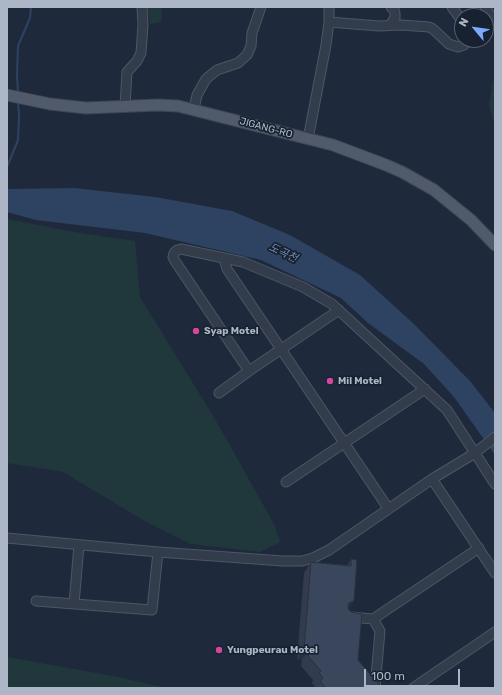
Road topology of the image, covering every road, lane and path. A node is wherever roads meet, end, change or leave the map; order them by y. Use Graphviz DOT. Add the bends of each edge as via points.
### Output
graph roads {
  1 [pos="142,7"];
  2 [pos="261,7"];
  3 [pos="329,7"];
  4 [pos="391,7"];
  5 [pos="485,7"];
  6 [pos="495,20"];
  7 [pos="329,22"];
  8 [pos="390,25"];
  9 [pos="454,46"];
  10 [pos="9,95"];
  11 [pos="125,106"];
  12 [pos="194,109"];
  13 [pos="308,139"];
  14 [pos="495,245"];
  15 [pos="224,258"];
  16 [pos="339,310"];
  17 [pos="281,349"];
  18 [pos="249,371"];
  19 [pos="425,389"];
  20 [pos="219,393"];
  21 [pos="495,438"];
  22 [pos="344,443"];
  23 [pos="475,453"];
  24 [pos="432,479"];
  25 [pos="286,482"];
  26 [pos="495,484"];
  27 [pos="388,508"];
  28 [pos="7,538"];
  29 [pos="79,545"];
  30 [pos="479,548"];
  31 [pos="158,552"];
  32 [pos="495,572"];
  33 [pos="36,601"];
  34 [pos="74,604"];
  35 [pos="347,617"];
  36 [pos="373,619"];
  37 [pos="495,632"];
  38 [pos="375,688"];
  39 [pos="413,688"];
  1 -- 11 [label="street" via="141,53 127,72"];
  2 -- 12 [label="street" via="247,54 238,63 217,70 206,79 197,95"];
  3 -- 7 [label="street"];
  4 -- 8 [label="street" via="395,18"];
  5 -- 6 [label="street"];
  7 -- 8 [label="street"];
  7 -- 13 [label="street"];
  8 -- 9 [label="street" via="429,27"];
  10 -- 11 [label="main road, JIGANG-RO" via="50,104 86,108"];
  11 -- 12 [label="main road, JIGANG-RO" via="167,105"];
  12 -- 13 [label="main road, JIGANG-RO"];
  13 -- 14 [label="main road, JIGANG-RO" via="365,156 421,182 471,220"];
  15 -- 16 [label="street" via="243,262 302,288"];
  15 -- 17 [label="street" via="227,269"];
  15 -- 18 [label="street" via="181,250 177,250 173,257"];
  16 -- 17 [label="street"];
  16 -- 19 [label="street"];
  17 -- 18 [label="street"];
  17 -- 22 [label="street"];
  18 -- 20 [label="street"];
  19 -- 22 [label="street"];
  19 -- 23 [label="street" via="447,410"];
  21 -- 23 [label="street"];
  22 -- 25 [label="street"];
  22 -- 27 [label="street"];
  23 -- 24 [label="street"];
  23 -- 26 [label="street"];
  24 -- 27 [label="street"];
  24 -- 30 [label="street"];
  27 -- 31 [label="street" via="313,558 283,561"];
  28 -- 29 [label="street"];
  29 -- 31 [label="street"];
  29 -- 34 [label="street"];
  30 -- 32 [label="street"];
  30 -- 36 [label="street"];
  31 -- 34 [label="street" via="152,610"];
  33 -- 34 [label="street"];
  35 -- 36 [label="street"];
  36 -- 38 [label="street" via="380,630"];
  37 -- 39 [label="street"];
}
